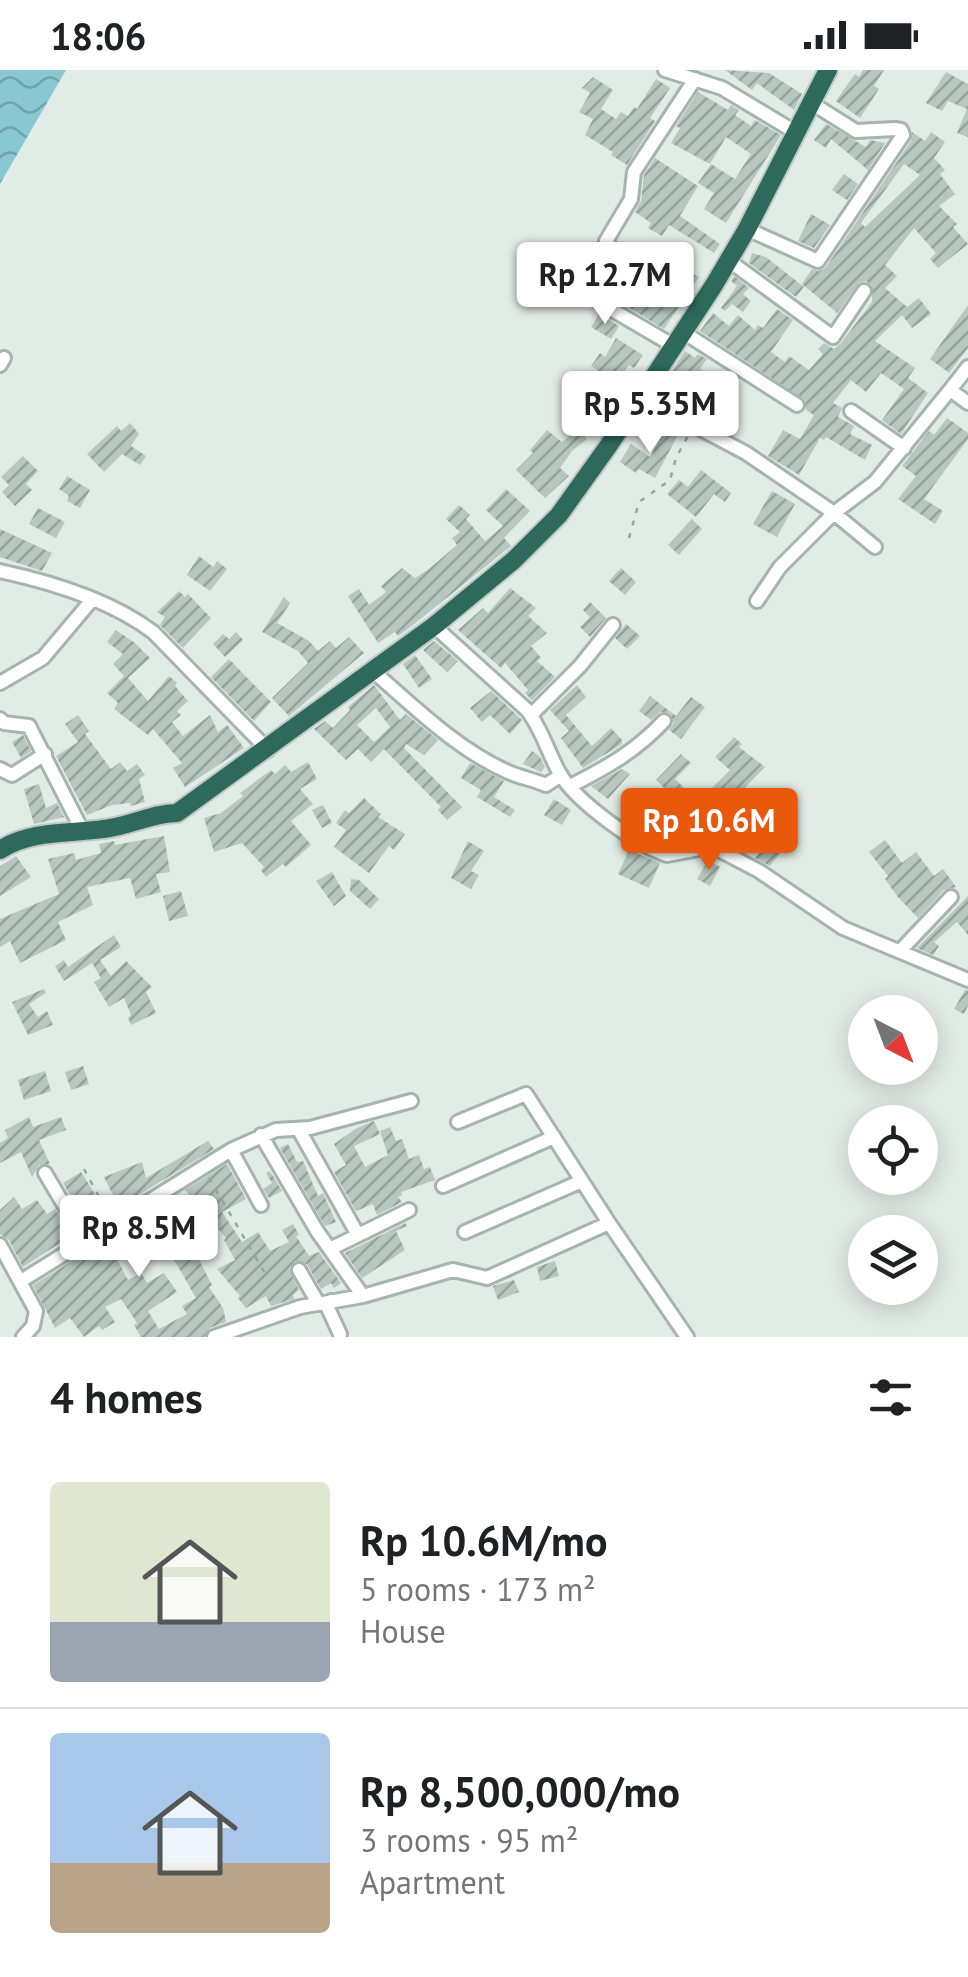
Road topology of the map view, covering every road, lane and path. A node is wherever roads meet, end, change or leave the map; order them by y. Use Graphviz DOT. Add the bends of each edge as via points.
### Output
graph roads {
  1 [pos="665,70"];
  2 [pos="695,79"];
  3 [pos="817,89"];
  4 [pos="794,132"];
  5 [pos="747,229"];
  6 [pos="728,260"];
  7 [pos="864,291"];
  8 [pos="678,339"];
  9 [pos="968,367"];
  10 [pos="950,390"];
  11 [pos="640,397"];
  12 [pos="968,402"];
  13 [pos="797,405"];
  14 [pos="851,411"];
  15 [pos="696,425"];
  16 [pos="904,448"];
  17 [pos="834,513"];
  18 [pos="629,538"];
  19 [pos="875,547"];
  20 [pos="0,572"];
  21 [pos="91,600"];
  22 [pos="757,601"];
  23 [pos="613,625"];
  24 [pos="434,626"];
  25 [pos="374,671"];
  26 [pos="0,683"];
  27 [pos="531,715"];
  28 [pos="0,720"];
  29 [pos="664,721"];
  30 [pos="268,750"];
  31 [pos="44,754"];
  32 [pos="0,769"];
  33 [pos="565,781"];
  34 [pos="746,799"];
  35 [pos="83,832"];
  36 [pos="704,848"];
  37 [pos="0,850"];
  38 [pos="951,897"];
  39 [pos="900,951"];
  40 [pos="968,980"];
  41 [pos="411,1101"];
  42 [pos="458,1122"];
  43 [pos="299,1130"];
  44 [pos="261,1135"];
  45 [pos="554,1138"];
  46 [pos="232,1150"];
  47 [pos="84,1168"];
  48 [pos="203,1168"];
  49 [pos="44,1174"];
  50 [pos="582,1181"];
  51 [pos="443,1186"];
  52 [pos="262,1205"];
  53 [pos="409,1210"];
  54 [pos="609,1223"];
  55 [pos="114,1225"];
  56 [pos="465,1232"];
  57 [pos="358,1235"];
  58 [pos="86,1242"];
  59 [pos="0,1246"];
  60 [pos="330,1250"];
  61 [pos="299,1270"];
  62 [pos="266,1276"];
  63 [pos="21,1280"];
  64 [pos="363,1296"];
  65 [pos="324,1302"];
  66 [pos="340,1334"];
  67 [pos="23,1337"];
  68 [pos="214,1337"];
  69 [pos="687,1337"];
  1 -- 2 [label="street"];
  2 -- 4 [label="street"];
  2 -- 8 [label="street" via="634,172 631,199 606,240 624,272 604,305"];
  3 -- 4 [label="highway"];
  3 -- 5 [label="street" via="856,130 895,129 902,135 818,261"];
  4 -- 5 [label="highway"];
  5 -- 6 [label="highway"];
  6 -- 7 [label="street" via="834,336"];
  6 -- 8 [label="highway"];
  8 -- 11 [label="highway"];
  8 -- 13 [label="street"];
  9 -- 10 [label="street"];
  10 -- 12 [label="street"];
  10 -- 16 [label="street"];
  11 -- 15 [label="street"];
  11 -- 24 [label="highway" via="559,515"];
  14 -- 16 [label="street"];
  15 -- 17 [label="street"];
  15 -- 18 [label="path" via="670,480 639,502"];
  16 -- 17 [label="street" via="875,482"];
  17 -- 19 [label="street"];
  17 -- 22 [label="street" via="780,566"];
  20 -- 21 [label="street"];
  21 -- 26 [label="street" via="38,662"];
  21 -- 30 [label="street" via="153,632"];
  23 -- 27 [label="street"];
  24 -- 25 [label="highway"];
  24 -- 27 [label="street"];
  25 -- 30 [label="highway"];
  25 -- 33 [label="street" via="419,712 508,772 546,785"];
  27 -- 33 [label="street"];
  28 -- 31 [label="street" via="28,725"];
  29 -- 33 [label="street" via="629,754"];
  30 -- 35 [label="highway" via="177,813"];
  31 -- 32 [label="street" via="12,775"];
  31 -- 35 [label="street"];
  33 -- 36 [label="street" via="596,812 659,852"];
  34 -- 36 [label="street"];
  35 -- 37 [label="highway" via="34,836"];
  36 -- 39 [label="street" via="758,871 843,928"];
  38 -- 39 [label="street"];
  39 -- 40 [label="street"];
  41 -- 43 [label="street"];
  42 -- 45 [label="street" via="526,1094"];
  43 -- 44 [label="street"];
  43 -- 57 [label="street"];
  44 -- 46 [label="street"];
  44 -- 60 [label="street"];
  45 -- 50 [label="street"];
  45 -- 51 [label="street"];
  46 -- 48 [label="street"];
  46 -- 52 [label="street"];
  47 -- 55 [label="path"];
  48 -- 55 [label="street"];
  48 -- 62 [label="path"];
  49 -- 58 [label="street"];
  50 -- 54 [label="street"];
  50 -- 56 [label="street"];
  53 -- 57 [label="street"];
  54 -- 64 [label="street" via="487,1278 453,1270"];
  54 -- 69 [label="street"];
  55 -- 58 [label="street"];
  57 -- 60 [label="street"];
  58 -- 63 [label="street"];
  59 -- 63 [label="street"];
  60 -- 64 [label="street"];
  61 -- 65 [label="street"];
  63 -- 67 [label="street" via="36,1311"];
  64 -- 65 [label="street"];
  65 -- 66 [label="street"];
  65 -- 68 [label="street"];
}
